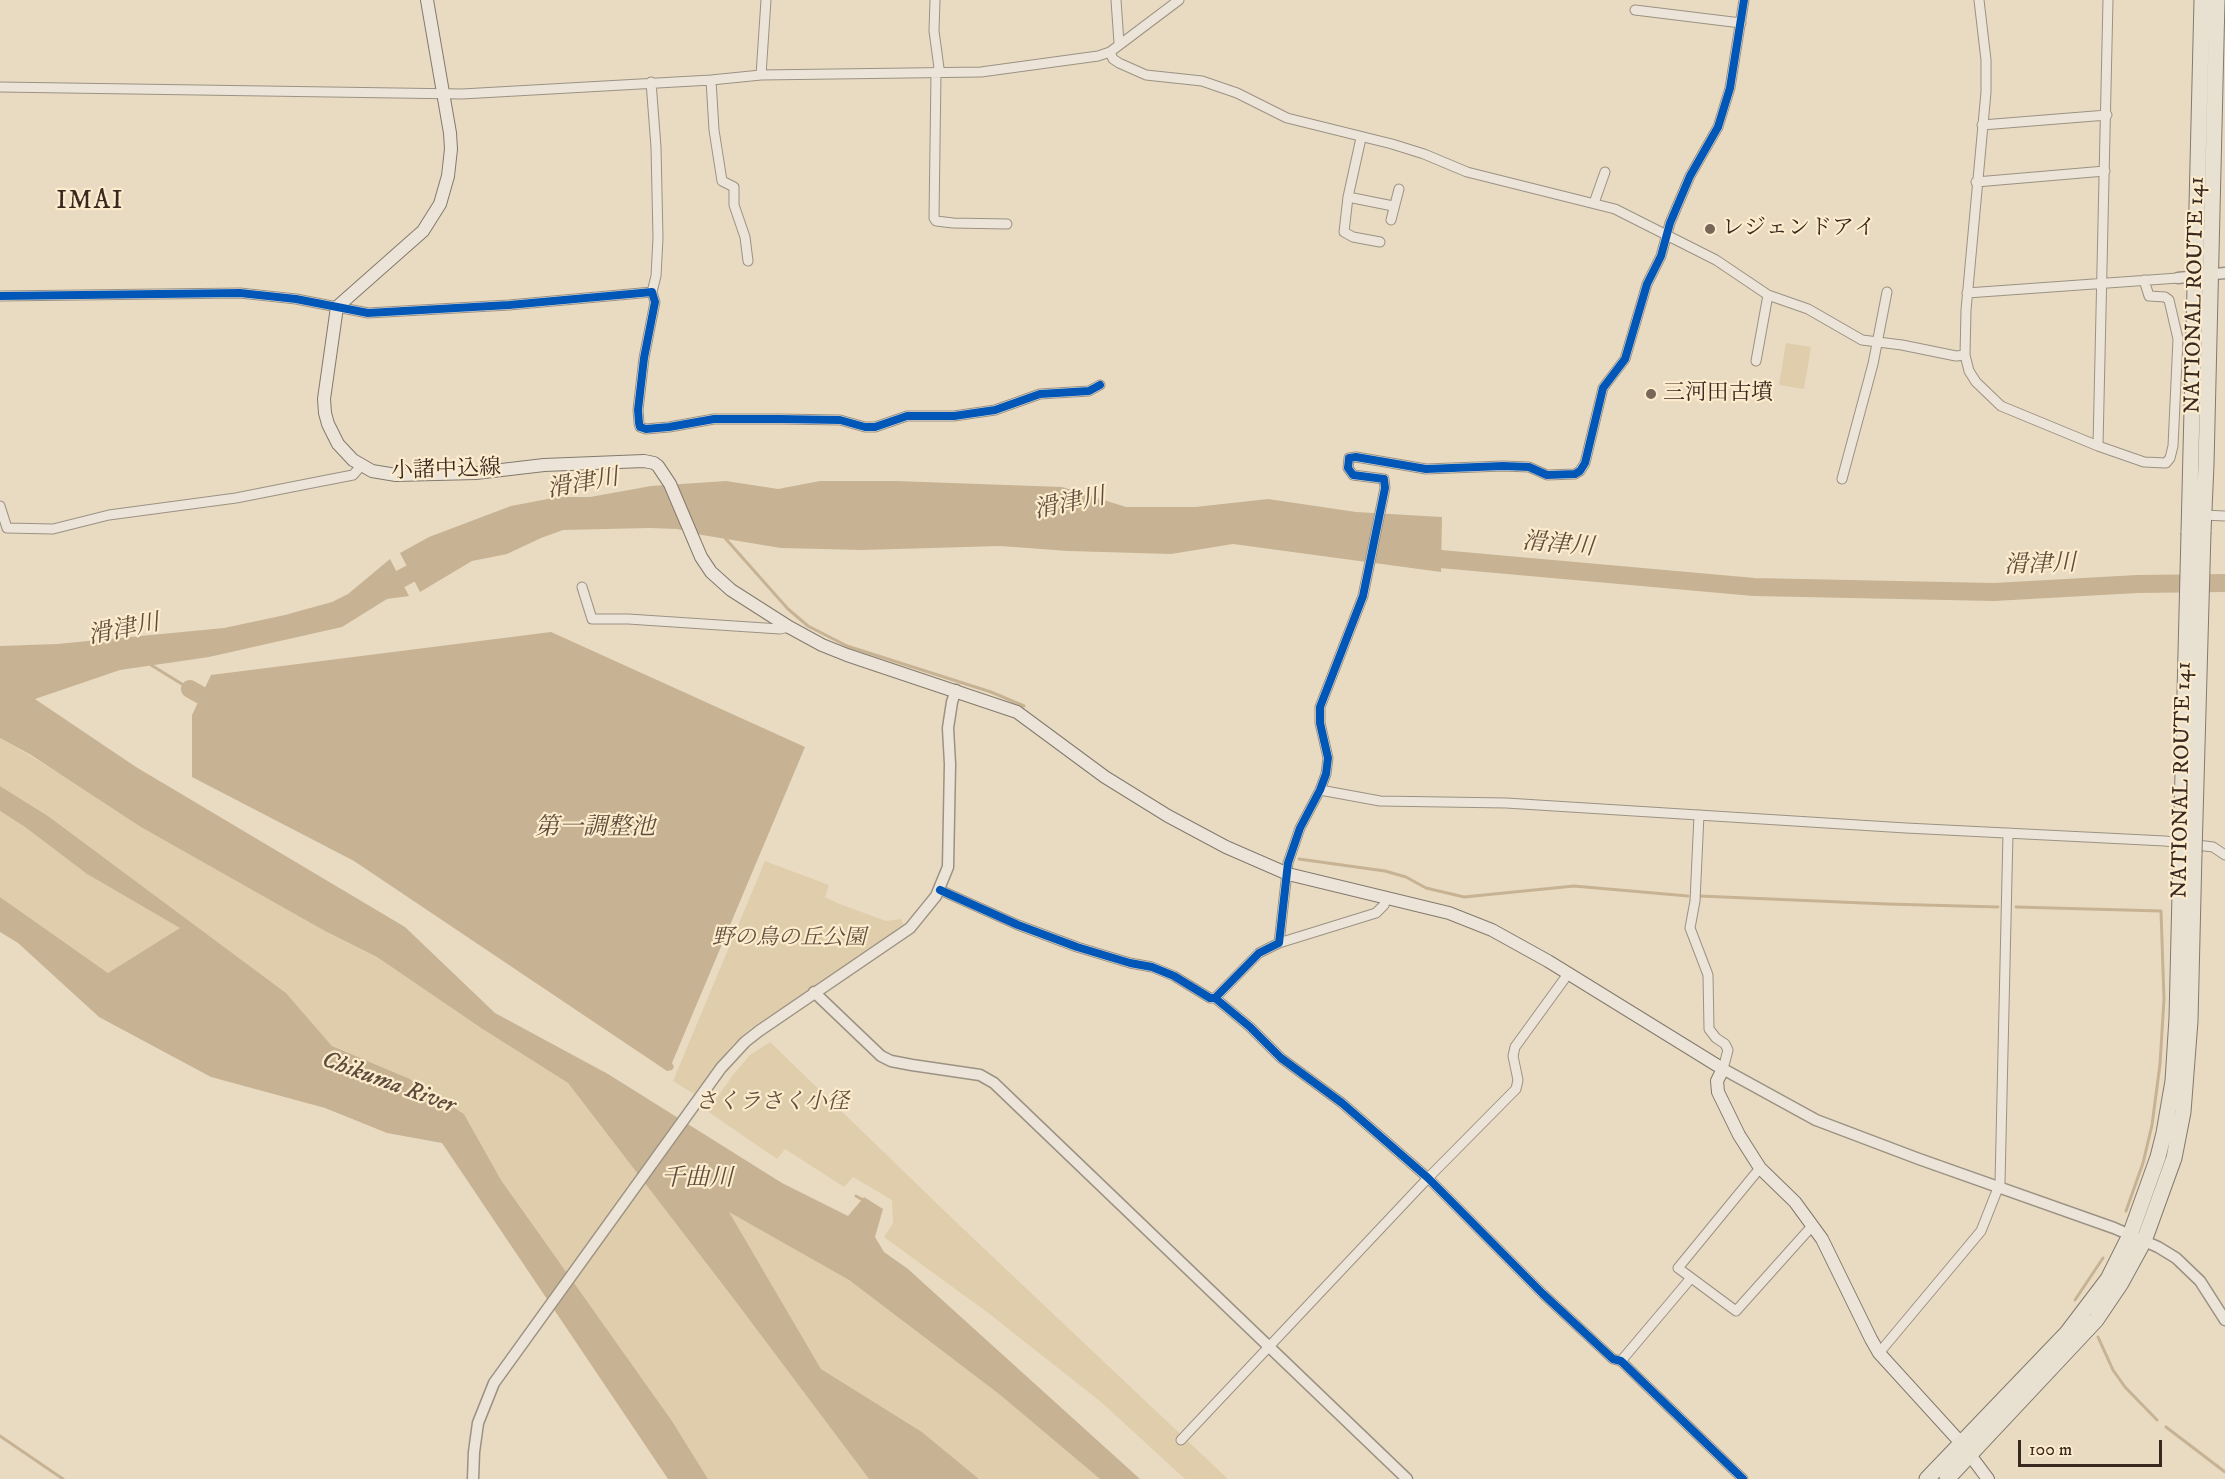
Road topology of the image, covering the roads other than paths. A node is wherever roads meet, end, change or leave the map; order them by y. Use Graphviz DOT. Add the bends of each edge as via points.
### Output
graph roads {
  1 [pos="427,0"];
  2 [pos="766,0"];
  3 [pos="935,0"];
  4 [pos="1116,0"];
  5 [pos="1179,0"];
  6 [pos="1744,0"];
  7 [pos="1979,0"];
  8 [pos="2108,0"];
  9 [pos="2202,0"];
  10 [pos="2217,0"];
  11 [pos="1635,10"];
  12 [pos="1741,23"];
  13 [pos="1119,44"];
  14 [pos="1110,52"];
  15 [pos="936,73"];
  16 [pos="761,75"];
  17 [pos="711,80"];
  18 [pos="651,82"];
  19 [pos="0,87"];
  20 [pos="445,94"];
  21 [pos="2107,115"];
  22 [pos="1982,125"];
  23 [pos="1361,138"];
  24 [pos="2105,171"];
  25 [pos="1605,172"];
  26 [pos="1976,182"];
  27 [pos="1399,189"];
  28 [pos="1348,197"];
  29 [pos="1594,203"];
  30 [pos="1394,206"];
  31 [pos="1391,220"];
  32 [pos="1007,224"];
  33 [pos="1667,235"];
  34 [pos="1380,242"];
  35 [pos="748,261"];
  36 [pos="2211,275"];
  37 [pos="2178,278"];
  38 [pos="2144,280"];
  39 [pos="2103,284"];
  40 [pos="652,292"];
  41 [pos="1887,292"];
  42 [pos="1967,293"];
  43 [pos="1768,295"];
  44 [pos="0,296"];
  45 [pos="337,307"];
  46 [pos="1878,343"];
  47 [pos="1965,355"];
  48 [pos="1756,361"];
  49 [pos="1100,385"];
  50 [pos="2098,446"];
  51 [pos="361,466"];
  52 [pos="1842,479"];
  53 [pos="0,506"];
  54 [pos="2203,515"];
  55 [pos="2225,516"];
  56 [pos="2196,532"];
  57 [pos="582,587"];
  58 [pos="789,627"];
  59 [pos="956,690"];
  60 [pos="1320,790"];
  61 [pos="1699,815"];
  62 [pos="2008,833"];
  63 [pos="2225,855"];
  64 [pos="1288,874"];
  65 [pos="940,890"];
  66 [pos="1386,898"];
  67 [pos="1279,943"];
  68 [pos="1568,974"];
  69 [pos="814,992"];
  70 [pos="1215,998"];
  71 [pos="1723,1069"];
  72 [pos="1760,1168"];
  73 [pos="1428,1178"];
  74 [pos="1998,1187"];
  75 [pos="1813,1225"];
  76 [pos="2137,1238"];
  77 [pos="1691,1278"];
  78 [pos="2225,1320"];
  79 [pos="1268,1347"];
  80 [pos="1879,1353"];
  81 [pos="1621,1361"];
  82 [pos="1181,1440"];
  83 [pos="1965,1449"];
  84 [pos="473,1479"];
  85 [pos="1407,1479"];
  86 [pos="1743,1479"];
  87 [pos="1927,1479"];
  88 [pos="1947,1479"];
  89 [pos="1988,1479"];
  1 -- 20 [label="main road"];
  2 -- 16 [label="street"];
  3 -- 15 [label="street" via="939,68"];
  4 -- 13 [label="street"];
  5 -- 13 [label="street"];
  6 -- 12 [label="street"];
  7 -- 22 [label="street" via="1986,60"];
  8 -- 21 [label="street"];
  9 -- 36 [label="highway, NATIONAL ROUTE 141"];
  10 -- 36 [label="highway, NATIONAL ROUTE 141"];
  11 -- 12 [label="street"];
  12 -- 33 [label="street" via="1730,88 1718,127 1690,176"];
  13 -- 14 [label="street"];
  14 -- 15 [label="street" via="981,72"];
  14 -- 23 [label="street" via="1113,59 1137,72 1202,81 1287,118"];
  15 -- 16 [label="street"];
  15 -- 32 [label="street" via="934,218 953,223"];
  16 -- 17 [label="street"];
  17 -- 18 [label="street"];
  17 -- 35 [label="street" via="722,181 734,187 734,205"];
  18 -- 20 [label="street"];
  18 -- 40 [label="street" via="658,238"];
  19 -- 20 [label="street"];
  20 -- 45 [label="main road" via="451,149 441,204 423,231"];
  21 -- 22 [label="street"];
  21 -- 24 [label="street"];
  22 -- 26 [label="street"];
  23 -- 28 [label="street"];
  23 -- 29 [label="street" via="1424,154 1467,172"];
  24 -- 26 [label="street"];
  24 -- 39 [label="street"];
  25 -- 29 [label="street"];
  26 -- 42 [label="street"];
  27 -- 30 [label="street"];
  28 -- 30 [label="street"];
  28 -- 34 [label="street" via="1344,232"];
  29 -- 33 [label="street"];
  30 -- 31 [label="street"];
  33 -- 43 [label="street" via="1716,260"];
  33 -- 60 [label="street" via="1624,359 1603,388 1580,471 1547,475 1529,467 1503,465 1426,469 1349,458 1348,468 1353,475 1384,479 1385,488 1363,596 1320,707 1328,766"];
  36 -- 37 [label="street"];
  36 -- 54 [label="highway, NATIONAL ROUTE 141"];
  36 -- 56 [label="highway, NATIONAL ROUTE 141"];
  37 -- 38 [label="street"];
  38 -- 39 [label="street"];
  38 -- 50 [label="street" via="2149,296 2169,300 2177,331 2170,459 2166,463 2144,462"];
  39 -- 42 [label="street"];
  39 -- 50 [label="street"];
  40 -- 45 [label="street" via="368,313"];
  40 -- 49 [label="street" via="655,302 644,358 638,410 640,428 669,428 714,419 780,418 840,420 875,427 906,416 954,416 995,410 1040,394 1089,391"];
  41 -- 46 [label="street"];
  42 -- 47 [label="street"];
  43 -- 46 [label="street" via="1808,309 1862,339"];
  43 -- 48 [label="street"];
  44 -- 45 [label="street" via="240,293"];
  45 -- 51 [label="main road, 小諸中込線" via="325,413 338,444"];
  46 -- 47 [label="street"];
  46 -- 52 [label="street"];
  47 -- 50 [label="street" via="1976,381 2001,406"];
  51 -- 53 [label="street" via="353,475 236,498 109,515 53,529 7,528"];
  51 -- 58 [label="main road, 小諸中込線" via="383,475 396,475 476,473 544,465 654,463 670,484 705,565 725,586"];
  54 -- 55 [label="street"];
  54 -- 56 [label="highway, NATIONAL ROUTE 141"];
  56 -- 76 [label="highway, NATIONAL ROUTE 141, bridge" via="2188,853 2190,1021 2183,1112 2174,1158"];
  57 -- 58 [label="street" via="592,620"];
  58 -- 59 [label="main road" via="847,655"];
  59 -- 64 [label="main road" via="1017,712 1105,777 1168,816 1226,848"];
  59 -- 65 [label="street" via="948,728 950,844"];
  60 -- 61 [label="street" via="1380,801 1506,803"];
  60 -- 64 [label="street" via="1300,828"];
  61 -- 62 [label="street"];
  61 -- 71 [label="street" via="1690,928 1708,975 1709,1029 1728,1050"];
  62 -- 63 [label="street" via="2165,841 2213,847"];
  62 -- 74 [label="street"];
  64 -- 66 [label="main road"];
  64 -- 67 [label="street"];
  65 -- 69 [label="street" via="910,928"];
  65 -- 70 [label="street" via="1077,947 1152,967"];
  66 -- 67 [label="street" via="1376,913"];
  66 -- 68 [label="main road" via="1440,911 1492,930"];
  67 -- 70 [label="street" via="1259,953"];
  68 -- 71 [label="main road"];
  68 -- 73 [label="street" via="1515,1047 1516,1089"];
  69 -- 79 [label="street" via="881,1056 891,1061 980,1075 994,1083"];
  69 -- 84 [label="street" via="745,1042 722,1068 516,1351 481,1411 475,1436"];
  70 -- 73 [label="street" via="1281,1058 1341,1103"];
  71 -- 72 [label="main road" via="1717,1081 1718,1092"];
  71 -- 74 [label="street" via="1816,1120"];
  72 -- 75 [label="main road"];
  72 -- 77 [label="street" via="1678,1268"];
  73 -- 79 [label="street"];
  73 -- 81 [label="street" via="1543,1294 1613,1359"];
  74 -- 76 [label="street"];
  74 -- 80 [label="street" via="1981,1231"];
  75 -- 77 [label="street" via="1736,1311"];
  75 -- 80 [label="main road"];
  76 -- 78 [label="street" via="2189,1268"];
  76 -- 83 [label="highway, NATIONAL ROUTE 141" via="2090,1304 2053,1349 1980,1424"];
  76 -- 83 [label="highway, NATIONAL ROUTE 141" via="2121,1283 2096,1320"];
  77 -- 81 [label="street"];
  79 -- 82 [label="street"];
  79 -- 85 [label="street"];
  80 -- 83 [label="main road"];
  81 -- 86 [label="street"];
  83 -- 87 [label="highway, NATIONAL ROUTE 141"];
  83 -- 88 [label="highway, NATIONAL ROUTE 141"];
  83 -- 89 [label="main road"];
}
